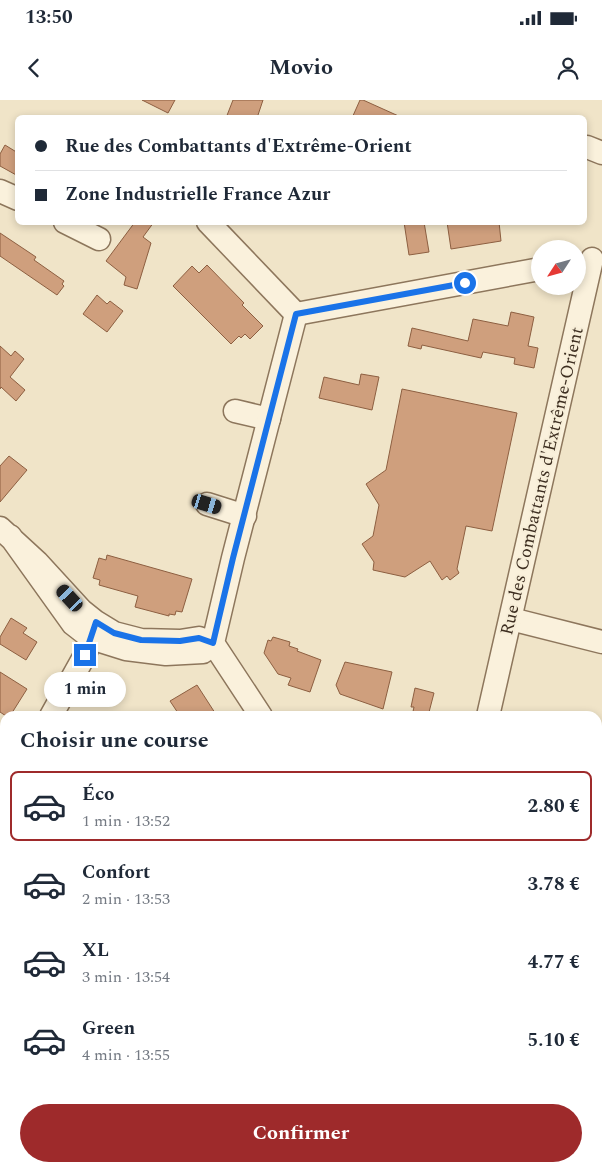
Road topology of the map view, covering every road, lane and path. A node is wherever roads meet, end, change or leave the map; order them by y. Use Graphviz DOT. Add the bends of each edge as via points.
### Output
graph roads {
  1 [pos="0,191"];
  2 [pos="15,198"];
  3 [pos="71,225"];
  4 [pos="211,225"];
  5 [pos="99,239"];
  6 [pos="590,259"];
  7 [pos="531,271"];
  8 [pos="594,285"];
  9 [pos="296,314"];
  10 [pos="235,411"];
  11 [pos="269,419"];
  12 [pos="207,504"];
  13 [pos="245,516"];
  14 [pos="5,532"];
  15 [pos="510,619"];
  16 [pos="93,630"];
  17 [pos="602,642"];
  18 [pos="213,643"];
  19 [pos="54,711"];
  20 [pos="258,711"];
  21 [pos="489,711"];
  1 -- 2 [label="street"];
  3 -- 5 [label="street"];
  4 -- 9 [label="street"];
  6 -- 8 [label="street, Rue des Combattants d'Extrême-Orient"];
  7 -- 9 [label="street"];
  8 -- 15 [label="street, Rue des Combattants d'Extrême-Orient"];
  9 -- 11 [label="street"];
  10 -- 11 [label="street"];
  11 -- 13 [label="street"];
  12 -- 13 [label="street"];
  13 -- 18 [label="street"];
  14 -- 16 [label="street" via="73,624"];
  15 -- 17 [label="street"];
  15 -- 21 [label="street, Rue des Combattants d'Extrême-Orient"];
  16 -- 18 [label="street" via="126,649 166,654 203,652"];
  16 -- 19 [label="street" via="85,655"];
  18 -- 20 [label="street"];
}
